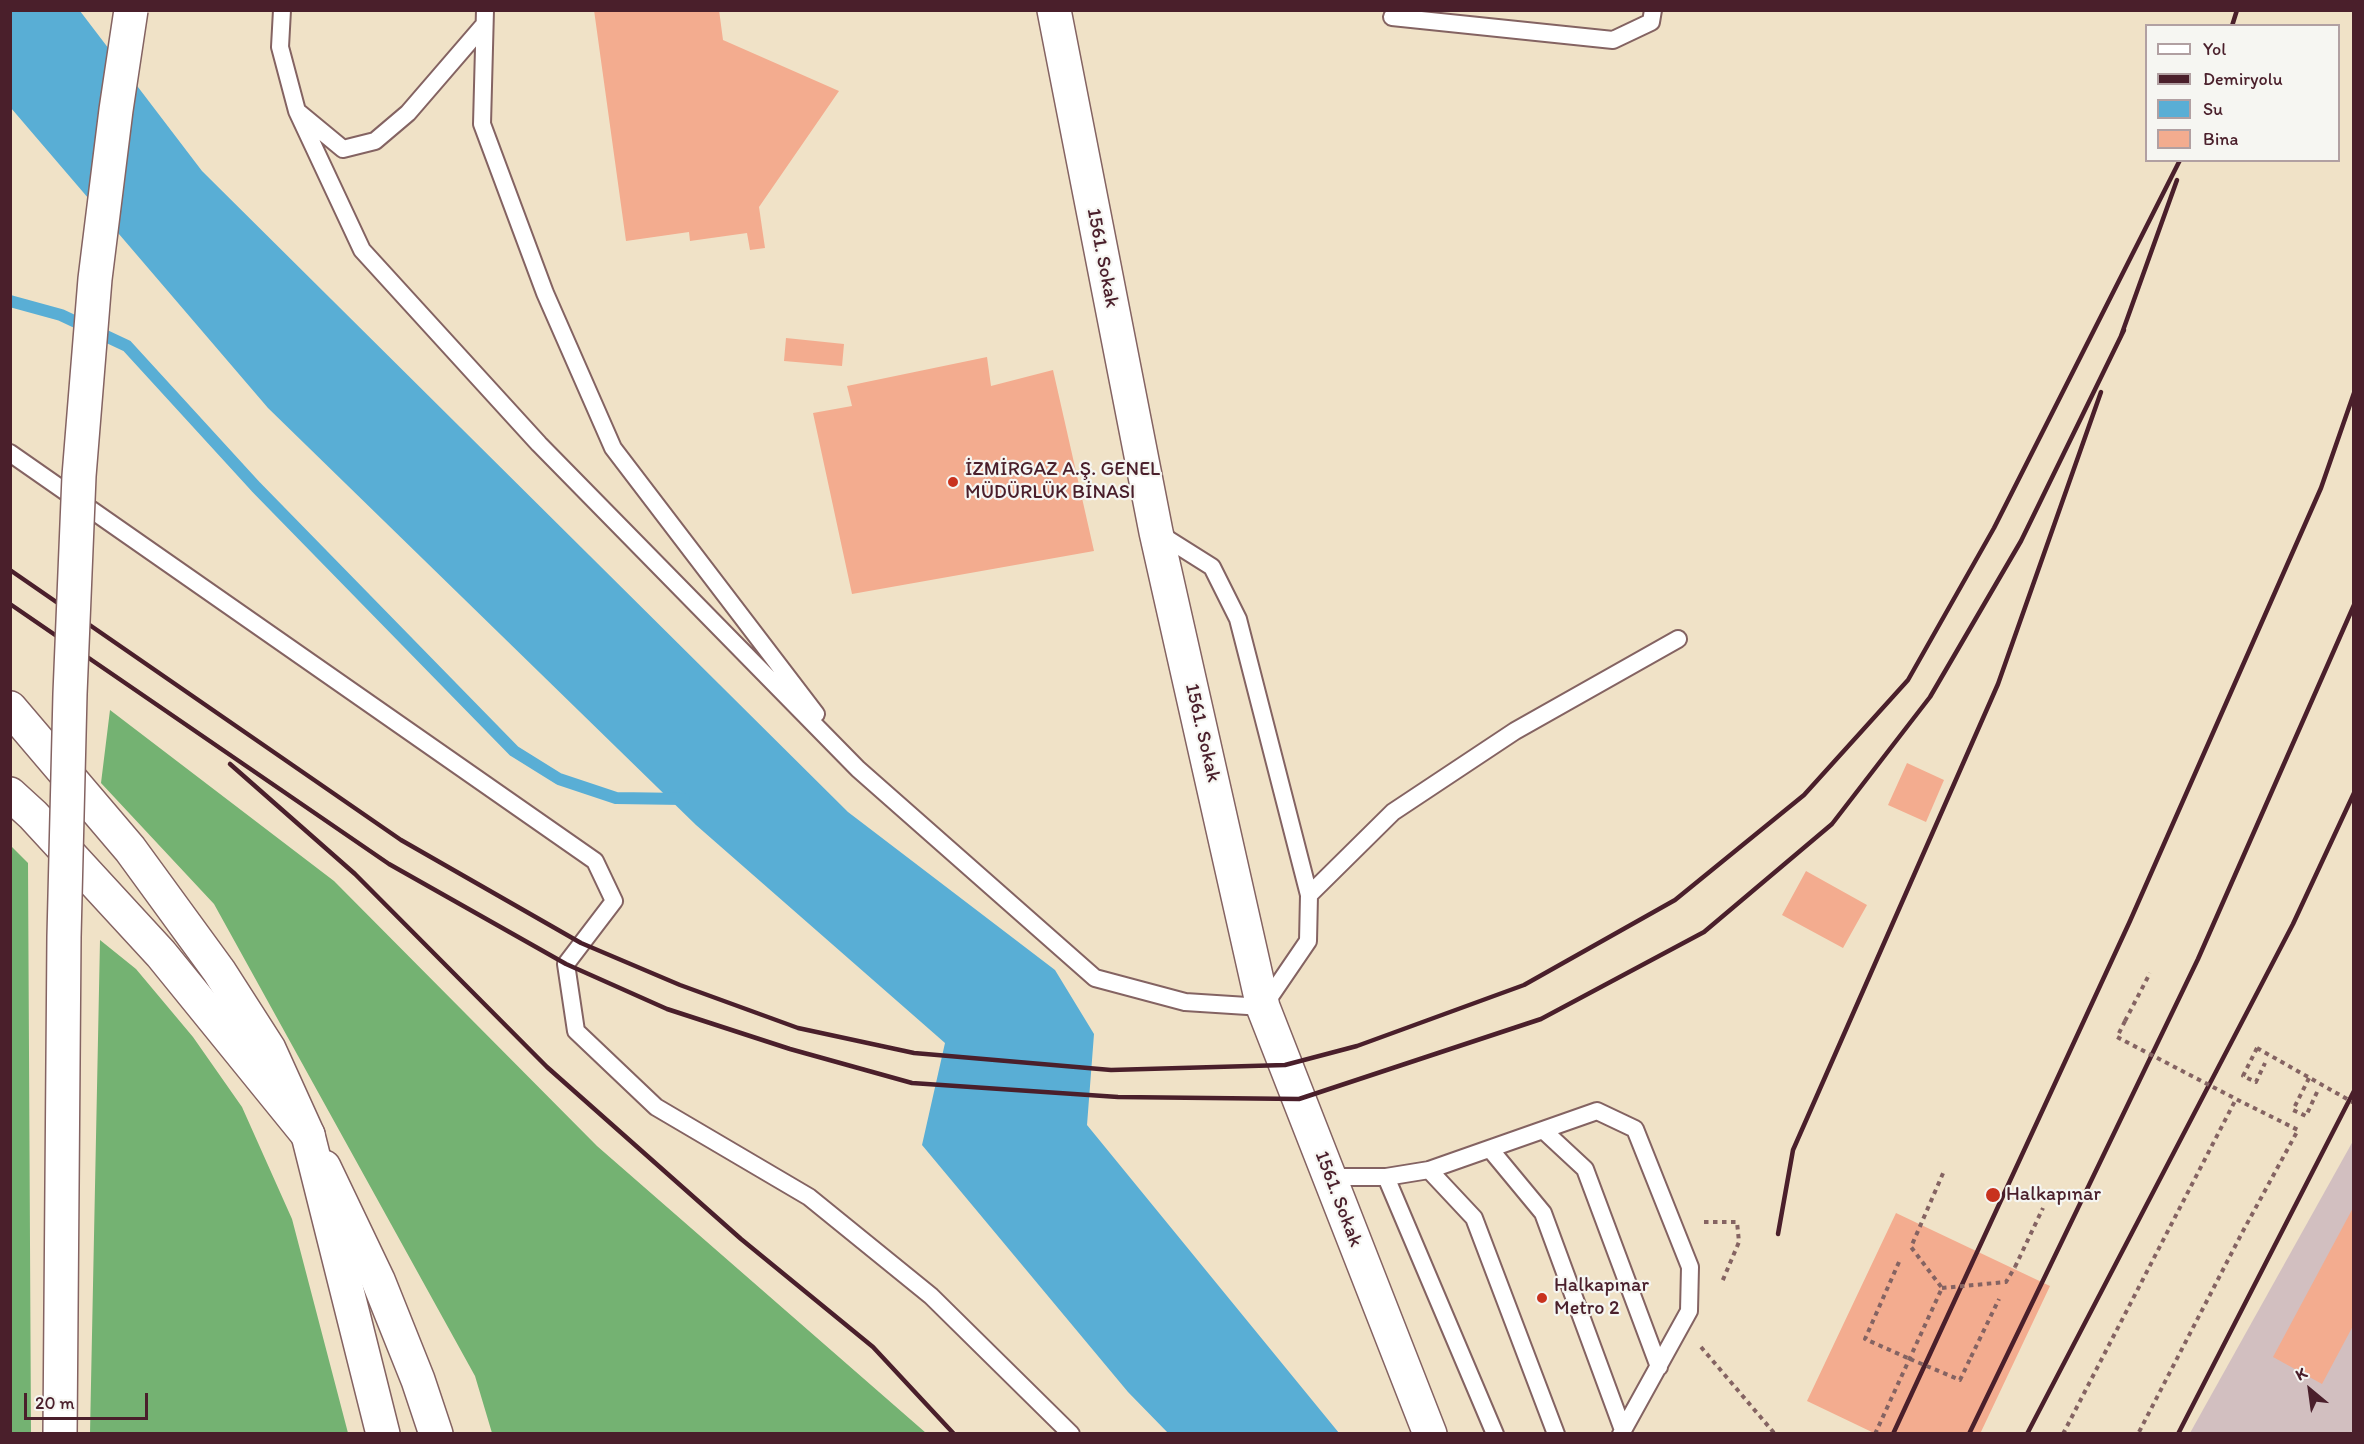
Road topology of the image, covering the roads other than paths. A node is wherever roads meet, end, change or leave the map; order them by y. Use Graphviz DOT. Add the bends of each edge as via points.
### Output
graph roads {
  1 [pos="131,10"];
  2 [pos="282,10"];
  3 [pos="1054,10"];
  4 [pos="1653,10"];
  5 [pos="1392,17"];
  6 [pos="484,18"];
  7 [pos="297,111"];
  8 [pos="10,453"];
  9 [pos="1156,532"];
  10 [pos="1678,639"];
  11 [pos="10,708"];
  12 [pos="858,769"];
  13 [pos="10,794"];
  14 [pos="1309,895"];
  15 [pos="1263,1007"];
  16 [pos="1543,1130"];
  17 [pos="308,1135"];
  18 [pos="1490,1149"];
  19 [pos="1430,1170"];
  20 [pos="1329,1177"];
  21 [pos="1386,1177"];
  22 [pos="1659,1367"];
  23 [pos="1622,1432"];
  24 [pos="60,1434"];
  25 [pos="383,1434"];
  26 [pos="436,1434"];
  27 [pos="1071,1434"];
  28 [pos="1430,1434"];
  29 [pos="1495,1434"];
  30 [pos="1556,1434"];
  1 -- 24 [label="main road, bridge" via="95,279 79,476 64,937"];
  2 -- 7 [label="lane" via="280,47"];
  3 -- 9 [label="main road, 1561. Sokak"];
  4 -- 5 [label="lane" via="1651,22 1613,40"];
  6 -- 7 [label="lane" via="408,113 375,141 343,149"];
  6 -- 12 [label="lane" via="482,123 545,293 613,448"];
  7 -- 12 [label="lane" via="362,250 539,444"];
  8 -- 27 [label="lane" via="595,861 614,901 566,964 576,1031 656,1107 809,1197 931,1296"];
  9 -- 14 [label="lane" via="1212,567 1238,618"];
  9 -- 15 [label="main road, 1561. Sokak"];
  10 -- 14 [label="lane" via="1515,731 1393,812"];
  11 -- 17 [label="main road" via="130,849 219,971 269,1049"];
  12 -- 15 [label="lane" via="1095,978 1185,1002"];
  13 -- 17 [label="main road" via="161,954"];
  14 -- 15 [label="lane" via="1308,941"];
  15 -- 20 [label="main road, 1561. Sokak"];
  16 -- 18 [label="lane"];
  16 -- 22 [label="lane" via="1585,1168"];
  16 -- 22 [label="lane" via="1597,1111 1635,1129 1690,1267 1689,1311"];
  17 -- 25 [label="main road"];
  17 -- 26 [label="main road" via="378,1280"];
  18 -- 19 [label="lane"];
  18 -- 23 [label="lane" via="1543,1214"];
  19 -- 21 [label="lane"];
  19 -- 30 [label="lane" via="1474,1218"];
  20 -- 21 [label="lane"];
  20 -- 28 [label="main road, 1561. Sokak"];
  21 -- 29 [label="lane"];
  22 -- 23 [label="lane"];
}
